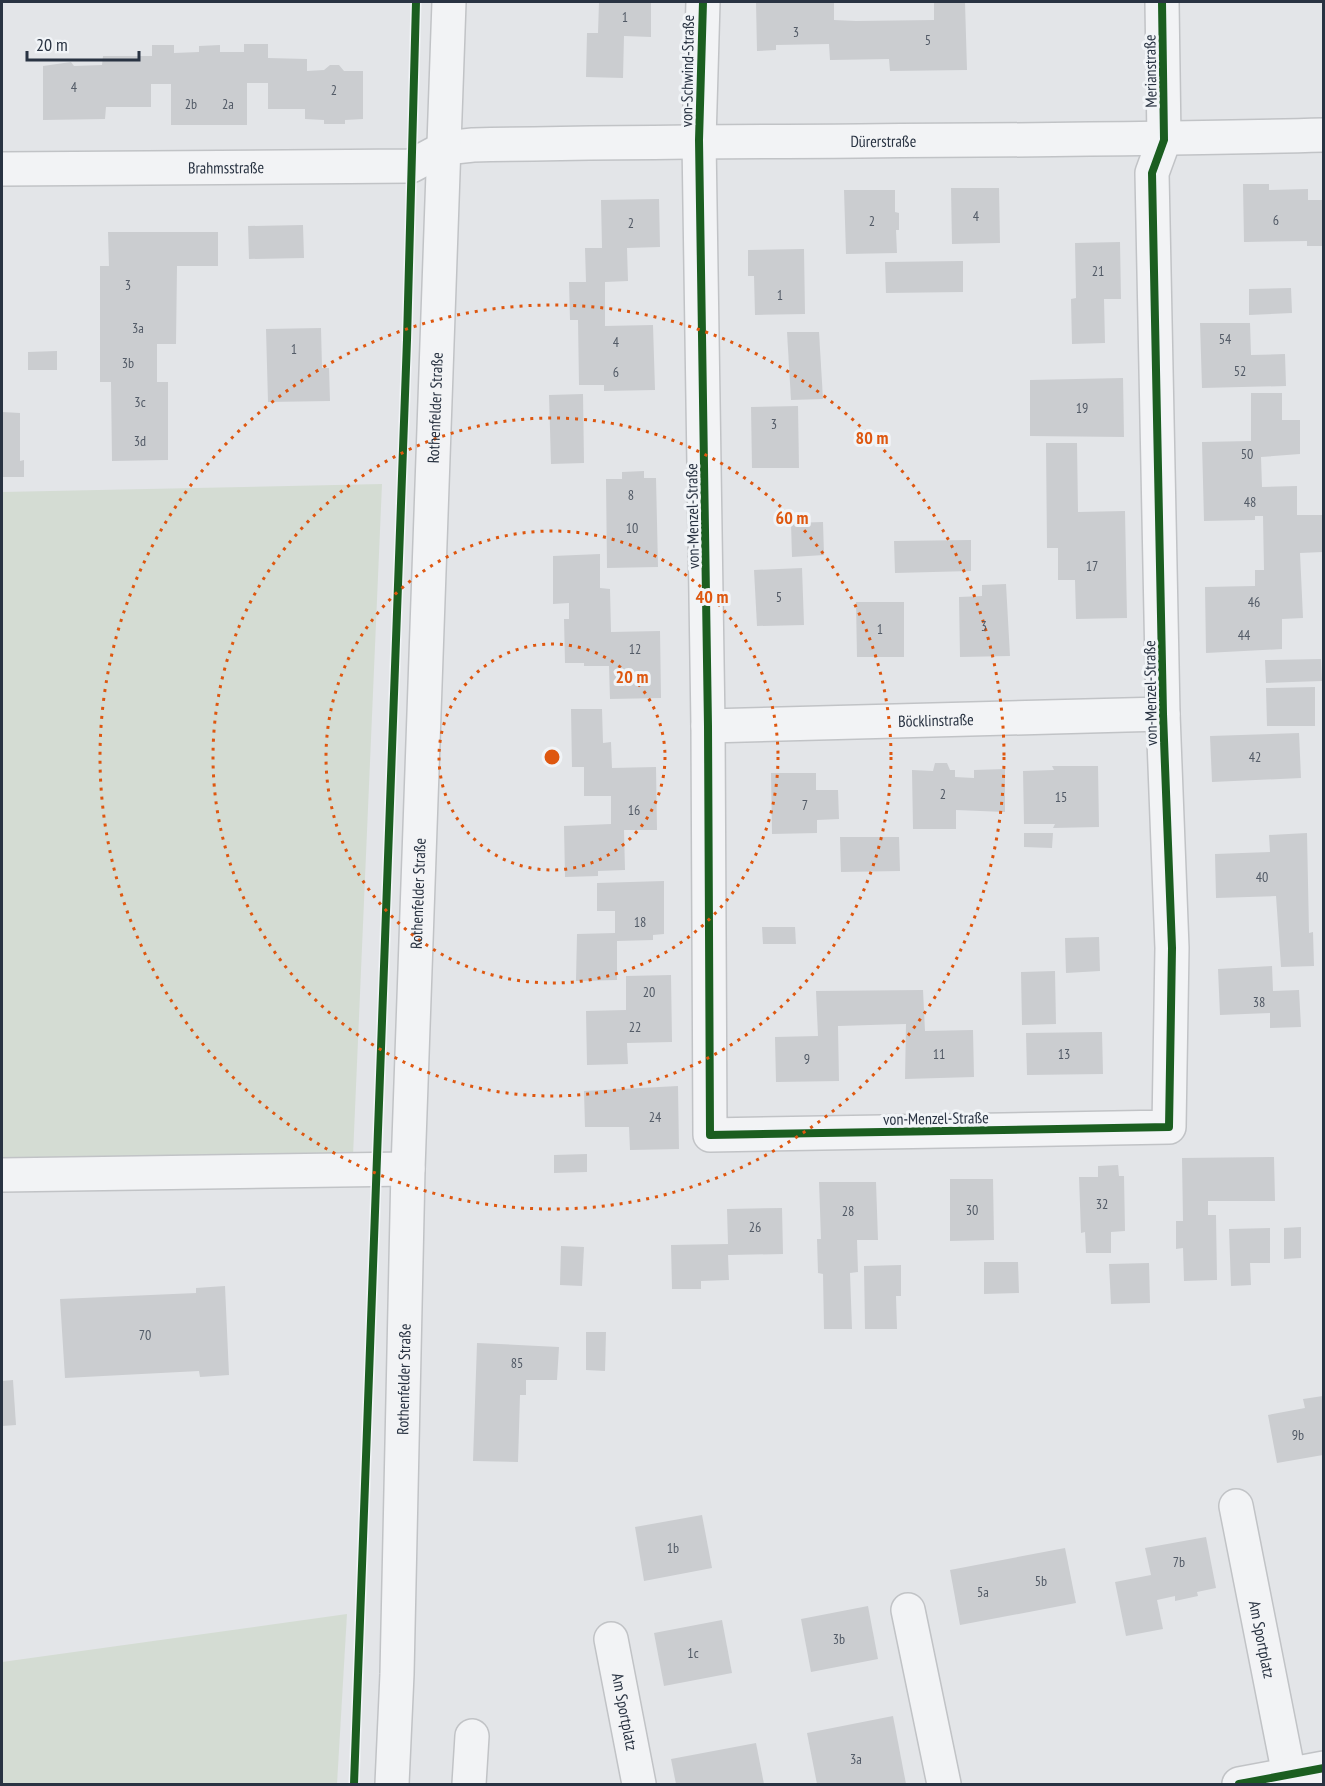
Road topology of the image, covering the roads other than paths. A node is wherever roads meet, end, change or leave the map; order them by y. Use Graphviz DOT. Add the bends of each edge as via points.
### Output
graph roads {
  1 [pos="449,2"];
  2 [pos="703,2"];
  3 [pos="1162,2"];
  4 [pos="1323,135"];
  5 [pos="1164,140"];
  6 [pos="699,141"];
  7 [pos="445,148"];
  8 [pos="2,169"];
  9 [pos="1163,714"];
  10 [pos="708,726"];
  11 [pos="408,1169"];
  12 [pos="2,1175"];
  13 [pos="1236,1506"];
  14 [pos="908,1610"];
  15 [pos="611,1639"];
  16 [pos="472,1736"];
  17 [pos="1323,1768"];
  18 [pos="1289,1775"];
  19 [pos="392,1785"];
  20 [pos="469,1785"];
  21 [pos="639,1785"];
  22 [pos="944,1785"];
  23 [pos="1239,1785"];
  1 -- 7 [label="street, Rothenfelder Straße"];
  2 -- 6 [label="street, von-Schwind-Straße"];
  3 -- 5 [label="street, Merianstraße"];
  4 -- 5 [label="street, Dürerstraße"];
  5 -- 6 [label="street, Dürerstraße"];
  5 -- 9 [label="street, von-Menzel-Straße" via="1152,173"];
  6 -- 7 [label="street, Dürerstraße"];
  6 -- 10 [label="street, von-Menzel-Straße"];
  7 -- 8 [label="street, Brahmsstraße" via="411,166"];
  7 -- 11 [label="street, Rothenfelder Straße"];
  9 -- 10 [label="street, Böcklinstraße"];
  9 -- 10 [label="street, von-Menzel-Straße" via="1172,960 1169,1127 710,1135"];
  11 -- 12 [label="street"];
  11 -- 19 [label="street, Rothenfelder Straße" via="398,1674"];
  13 -- 18 [label="street, Am Sportplatz"];
  14 -- 22 [label="street"];
  15 -- 21 [label="street, Am Sportplatz"];
  16 -- 20 [label="street"];
  17 -- 18 [label="street"];
  18 -- 23 [label="street"];
}
